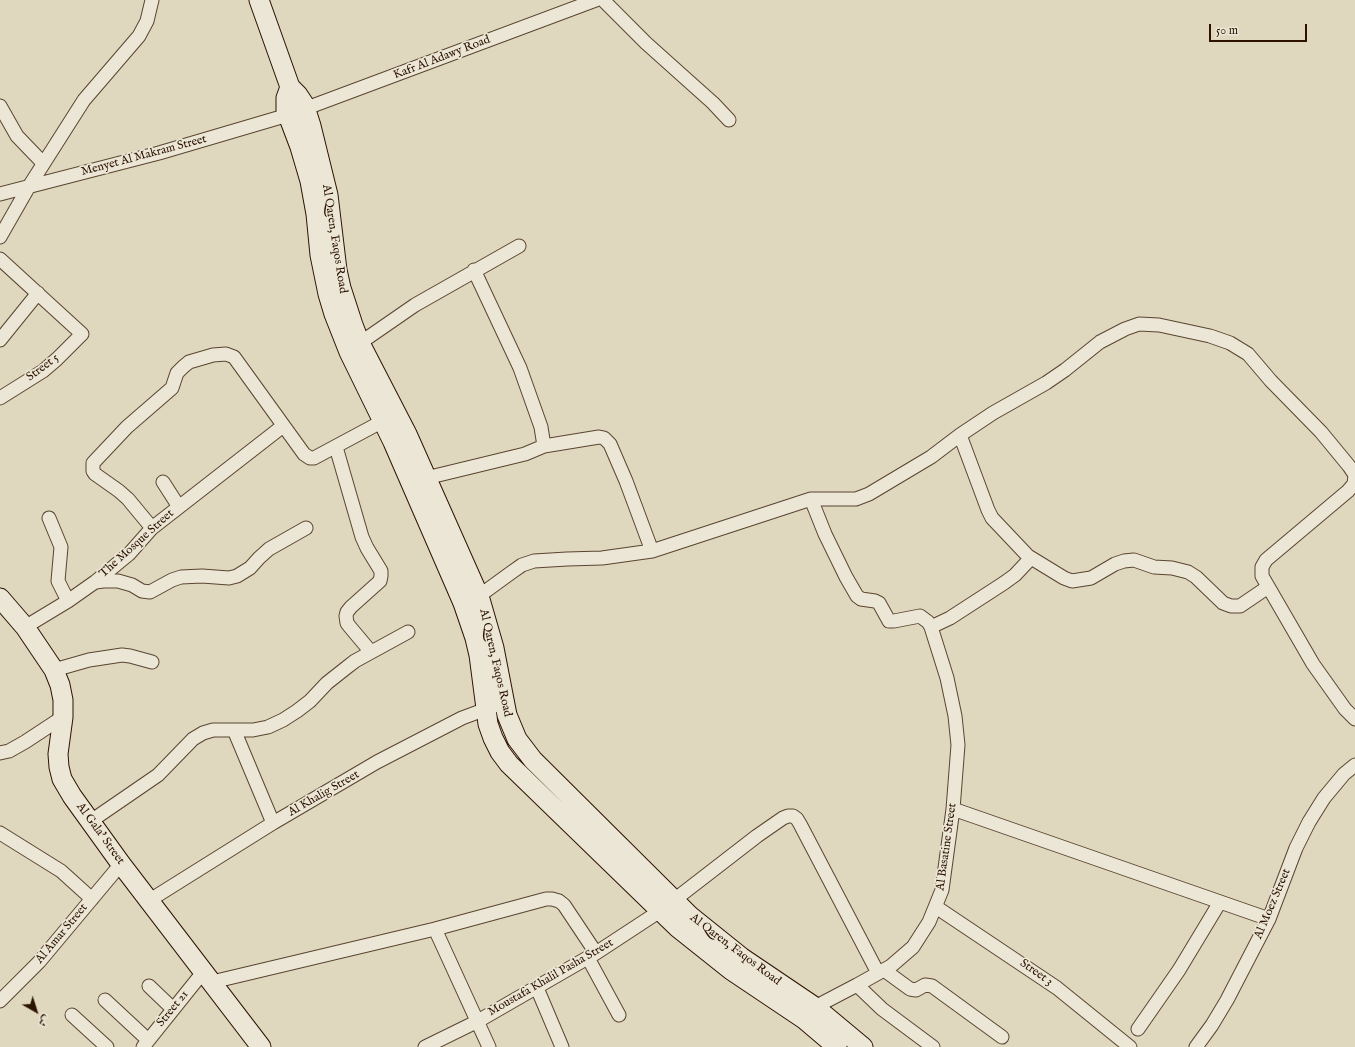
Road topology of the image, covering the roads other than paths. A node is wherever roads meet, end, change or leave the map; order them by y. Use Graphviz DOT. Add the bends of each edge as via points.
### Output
graph roads {
  1 [pos="152,0"];
  2 [pos="261,0"];
  3 [pos="596,0"];
  4 [pos="603,0"];
  5 [pos="290,87"];
  6 [pos="0,106"];
  7 [pos="306,109"];
  8 [pos="288,115"];
  9 [pos="729,120"];
  10 [pos="43,164"];
  11 [pos="28,188"];
  12 [pos="0,194"];
  13 [pos="0,237"];
  14 [pos="519,246"];
  15 [pos="0,259"];
  16 [pos="474,270"];
  17 [pos="38,294"];
  18 [pos="0,340"];
  19 [pos="360,344"];
  20 [pos="0,398"];
  21 [pos="383,421"];
  22 [pos="283,426"];
  23 [pos="960,435"];
  24 [pos="400,438"];
  25 [pos="544,446"];
  26 [pos="336,447"];
  27 [pos="426,478"];
  28 [pos="163,482"];
  29 [pos="811,499"];
  30 [pos="179,507"];
  31 [pos="49,518"];
  32 [pos="437,521"];
  33 [pos="152,528"];
  34 [pos="306,528"];
  35 [pos="652,551"];
  36 [pos="1031,558"];
  37 [pos="96,582"];
  38 [pos="1268,587"];
  39 [pos="0,598"];
  40 [pos="471,599"];
  41 [pos="68,601"];
  42 [pos="25,627"];
  43 [pos="931,627"];
  44 [pos="408,632"];
  45 [pos="371,652"];
  46 [pos="152,662"];
  47 [pos="54,670"];
  48 [pos="505,702"];
  49 [pos="486,709"];
  50 [pos="63,717"];
  51 [pos="1355,719"];
  52 [pos="234,730"];
  53 [pos="0,753"];
  54 [pos="1355,765"];
  55 [pos="953,809"];
  56 [pos="91,821"];
  57 [pos="274,823"];
  58 [pos="0,833"];
  59 [pos="121,864"];
  60 [pos="92,899"];
  61 [pos="150,900"];
  62 [pos="1220,902"];
  63 [pos="667,906"];
  64 [pos="936,907"];
  65 [pos="1269,919"];
  66 [pos="435,929"];
  67 [pos="592,955"];
  68 [pos="881,971"];
  69 [pos="208,976"];
  70 [pos="857,985"];
  71 [pos="149,986"];
  72 [pos="537,988"];
  73 [pos="105,1000"];
  74 [pos="0,1001"];
  75 [pos="815,1007"];
  76 [pos="173,1009"];
  77 [pos="72,1015"];
  78 [pos="619,1015"];
  79 [pos="478,1021"];
  80 [pos="1138,1028"];
  81 [pos="1002,1037"];
  82 [pos="145,1045"];
  83 [pos="107,1047"];
  84 [pos="261,1047"];
  85 [pos="424,1047"];
  86 [pos="489,1047"];
  87 [pos="562,1047"];
  88 [pos="837,1047"];
  89 [pos="863,1047"];
  90 [pos="933,1047"];
  91 [pos="1130,1047"];
  92 [pos="1196,1047"];
  1 -- 10 [label="street" via="147,21 139,36 84,100"];
  2 -- 5 [label="main road, Al Qaren, Faqos Road"];
  3 -- 7 [label="street, Kafr Al Adawy Road"];
  4 -- 9 [label="street"];
  5 -- 7 [label="main road, Al Qaren, Faqos Road"];
  5 -- 8 [label="main road, Al Qaren, Faqos Road" via="286,104"];
  6 -- 10 [label="street" via="17,136"];
  7 -- 8 [label="street, Kafr Al Adawy Road"];
  7 -- 19 [label="main road, Al Qaren, Faqos Road" via="328,194 341,288"];
  8 -- 11 [label="street, Menyet Al Makram Street"];
  8 -- 21 [label="main road, Al Qaren, Faqos Road" via="310,180 320,255 332,308 348,352"];
  10 -- 11 [label="street"];
  11 -- 12 [label="street, Menyet Al Makram Street"];
  11 -- 13 [label="street"];
  14 -- 16 [label="street"];
  15 -- 17 [label="street"];
  16 -- 19 [label="street" via="415,305"];
  16 -- 25 [label="street" via="520,368 541,427"];
  17 -- 18 [label="street"];
  17 -- 20 [label="street, Street 5" via="82,334 43,371"];
  19 -- 24 [label="main road, Al Qaren, Faqos Road"];
  21 -- 24 [label="main road, Al Qaren, Faqos Road"];
  21 -- 26 [label="street"];
  22 -- 26 [label="street" via="307,457 314,458"];
  22 -- 30 [label="street, The Mosque Street"];
  22 -- 33 [label="street" via="234,357 213,354 183,367 177,373 172,388 127,427 93,462 95,474 128,499"];
  23 -- 29 [label="street" via="931,457 869,494 845,500"];
  23 -- 36 [label="street" via="992,518 1024,554"];
  23 -- 38 [label="street" via="1046,383 1100,342 1139,324 1159,324 1230,343 1248,354 1322,432 1354,475 1354,484 1348,491 1266,560 1262,567 1262,576"];
  24 -- 27 [label="main road, Al Qaren, Faqos Road"];
  24 -- 32 [label="main road, Al Qaren, Faqos Road"];
  25 -- 27 [label="street" via="525,454"];
  25 -- 35 [label="street" via="604,438 610,444 626,481"];
  26 -- 45 [label="street" via="362,537 381,576 380,581 351,607 346,616 347,623"];
  27 -- 32 [label="main road, Al Qaren, Faqos Road"];
  28 -- 30 [label="street"];
  29 -- 35 [label="street"];
  29 -- 43 [label="street" via="857,596 879,604 889,621 920,616"];
  30 -- 33 [label="street, The Mosque Street"];
  31 -- 41 [label="street" via="61,547 58,581"];
  32 -- 40 [label="main road, Al Qaren, Faqos Road" via="464,560"];
  33 -- 37 [label="street, The Mosque Street" via="129,554"];
  34 -- 37 [label="street" via="269,549 250,568 237,576 181,577 150,592 118,581"];
  35 -- 40 [label="street" via="602,558 534,561 522,565"];
  36 -- 38 [label="street" via="1072,581 1091,578 1124,561 1134,560 1154,567 1172,568 1196,577 1223,603 1231,606 1240,606"];
  36 -- 43 [label="street" via="1004,583 950,618"];
  37 -- 41 [label="street, The Mosque Street"];
  38 -- 51 [label="street" via="1313,664"];
  39 -- 42 [label="main road, Al Gala' Street"];
  40 -- 48 [label="main road, Al Qaren, Faqos Road" via="494,648"];
  40 -- 49 [label="main road, Al Qaren, Faqos Road"];
  41 -- 42 [label="street, The Mosque Street"];
  42 -- 47 [label="main road, Al Gala' Street"];
  43 -- 55 [label="street, Al Basatine Street" via="947,678 957,731"];
  44 -- 45 [label="street"];
  45 -- 52 [label="street" via="336,675 310,701 283,720 268,727"];
  46 -- 47 [label="street" via="122,655"];
  47 -- 50 [label="main road, Al Gala' Street" via="63,700"];
  48 -- 49 [label="street, Al Khalig Street"];
  48 -- 63 [label="main road, Al Qaren, Faqos Road" via="514,733 524,750"];
  49 -- 57 [label="street, Al Khalig Street" via="462,718 377,762"];
  49 -- 63 [label="main road, Al Qaren, Faqos Road" via="493,738 509,764"];
  50 -- 53 [label="street" via="25,742"];
  50 -- 56 [label="main road, Al Gala' Street" via="58,754 59,768 72,796"];
  52 -- 56 [label="street" via="202,733 158,775"];
  52 -- 57 [label="street"];
  54 -- 65 [label="street, Al Moez Street" via="1324,798 1310,822 1296,848"];
  55 -- 62 [label="street"];
  55 -- 64 [label="street, Al Basatine Street" via="942,890"];
  56 -- 59 [label="main road, Al Gala' Street"];
  57 -- 61 [label="street, Al Khalig Street"];
  58 -- 60 [label="street" via="61,871"];
  59 -- 60 [label="street, Al Amar Street"];
  59 -- 61 [label="main road, Al Gala' Street"];
  60 -- 74 [label="street, Al Amar Street" via="39,962"];
  61 -- 69 [label="main road, Al Gala' Street"];
  62 -- 65 [label="street"];
  62 -- 80 [label="street" via="1179,970"];
  63 -- 67 [label="street, Moustafa Khalil Pasha Street"];
  63 -- 68 [label="street, Moustafa Khalil Pasha Street" via="757,836 783,818 793,816 800,824"];
  63 -- 75 [label="main road, Al Qaren, Faqos Road"];
  63 -- 88 [label="main road, Al Qaren, Faqos Road" via="689,937 718,961 804,1019"];
  64 -- 68 [label="street, Al Basatine Street" via="922,935 913,946"];
  64 -- 91 [label="street, Street 3" via="1057,988"];
  65 -- 92 [label="street, Al Moez Street" via="1227,1000"];
  66 -- 67 [label="street" via="552,899 564,905"];
  66 -- 69 [label="street"];
  66 -- 79 [label="street"];
  67 -- 72 [label="street, Moustafa Khalil Pasha Street"];
  67 -- 78 [label="street"];
  68 -- 70 [label="street, Al Basatine Street"];
  68 -- 81 [label="street" via="910,989 932,986"];
  69 -- 76 [label="street, Street 21"];
  69 -- 84 [label="main road, Al Gala' Street"];
  70 -- 75 [label="street, Al Basatine Street"];
  70 -- 90 [label="street" via="882,1010"];
  71 -- 76 [label="street"];
  72 -- 79 [label="street, Moustafa Khalil Pasha Street"];
  72 -- 87 [label="street"];
  73 -- 82 [label="street"];
  75 -- 89 [label="main road, Al Qaren, Faqos Road"];
  76 -- 82 [label="street, Street 21"];
  77 -- 83 [label="street"];
  79 -- 85 [label="street, Moustafa Khalil Pasha Street"];
  79 -- 86 [label="street"];
}
